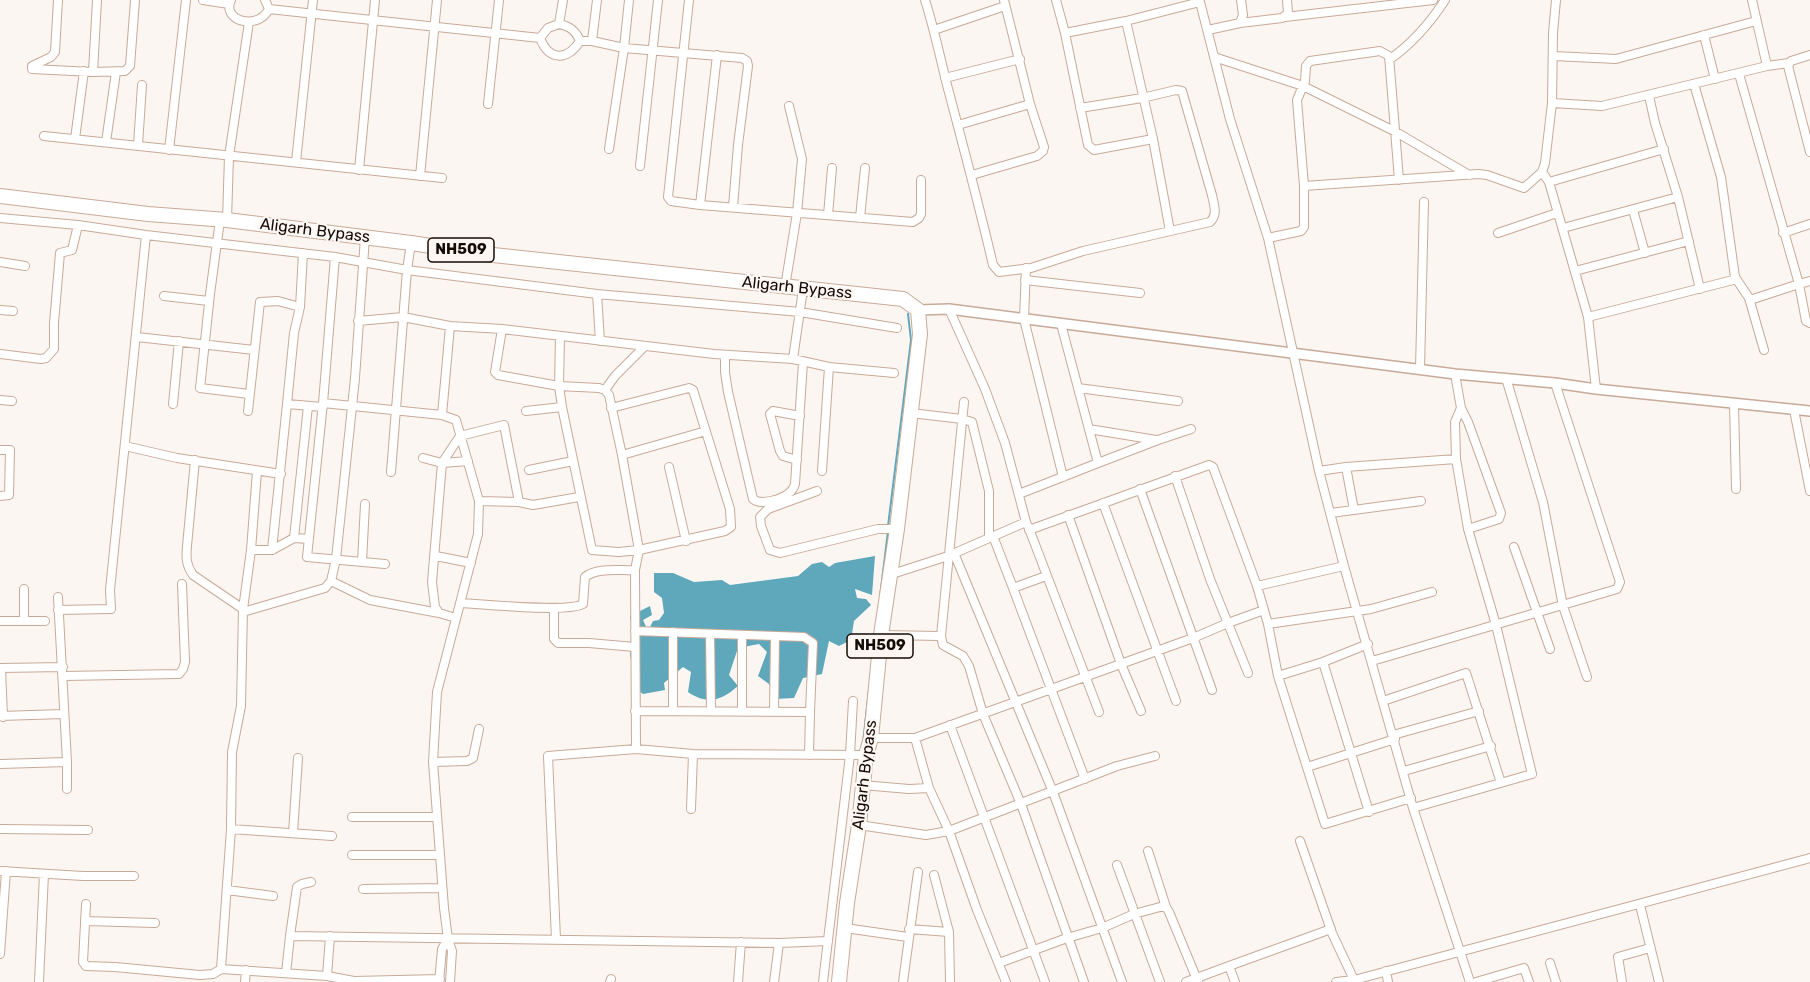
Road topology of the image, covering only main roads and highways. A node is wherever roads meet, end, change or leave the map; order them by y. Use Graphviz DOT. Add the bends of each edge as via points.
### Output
graph roads {
  1 [pos="0,196"];
  2 [pos="839,982"];
  1 -- 2 [label="highway, Aligarh Bypass / NH509" via="785,287 802,300 903,299 918,310 920,334 891,529 871,738 858,755 862,785 859,825"];
}
